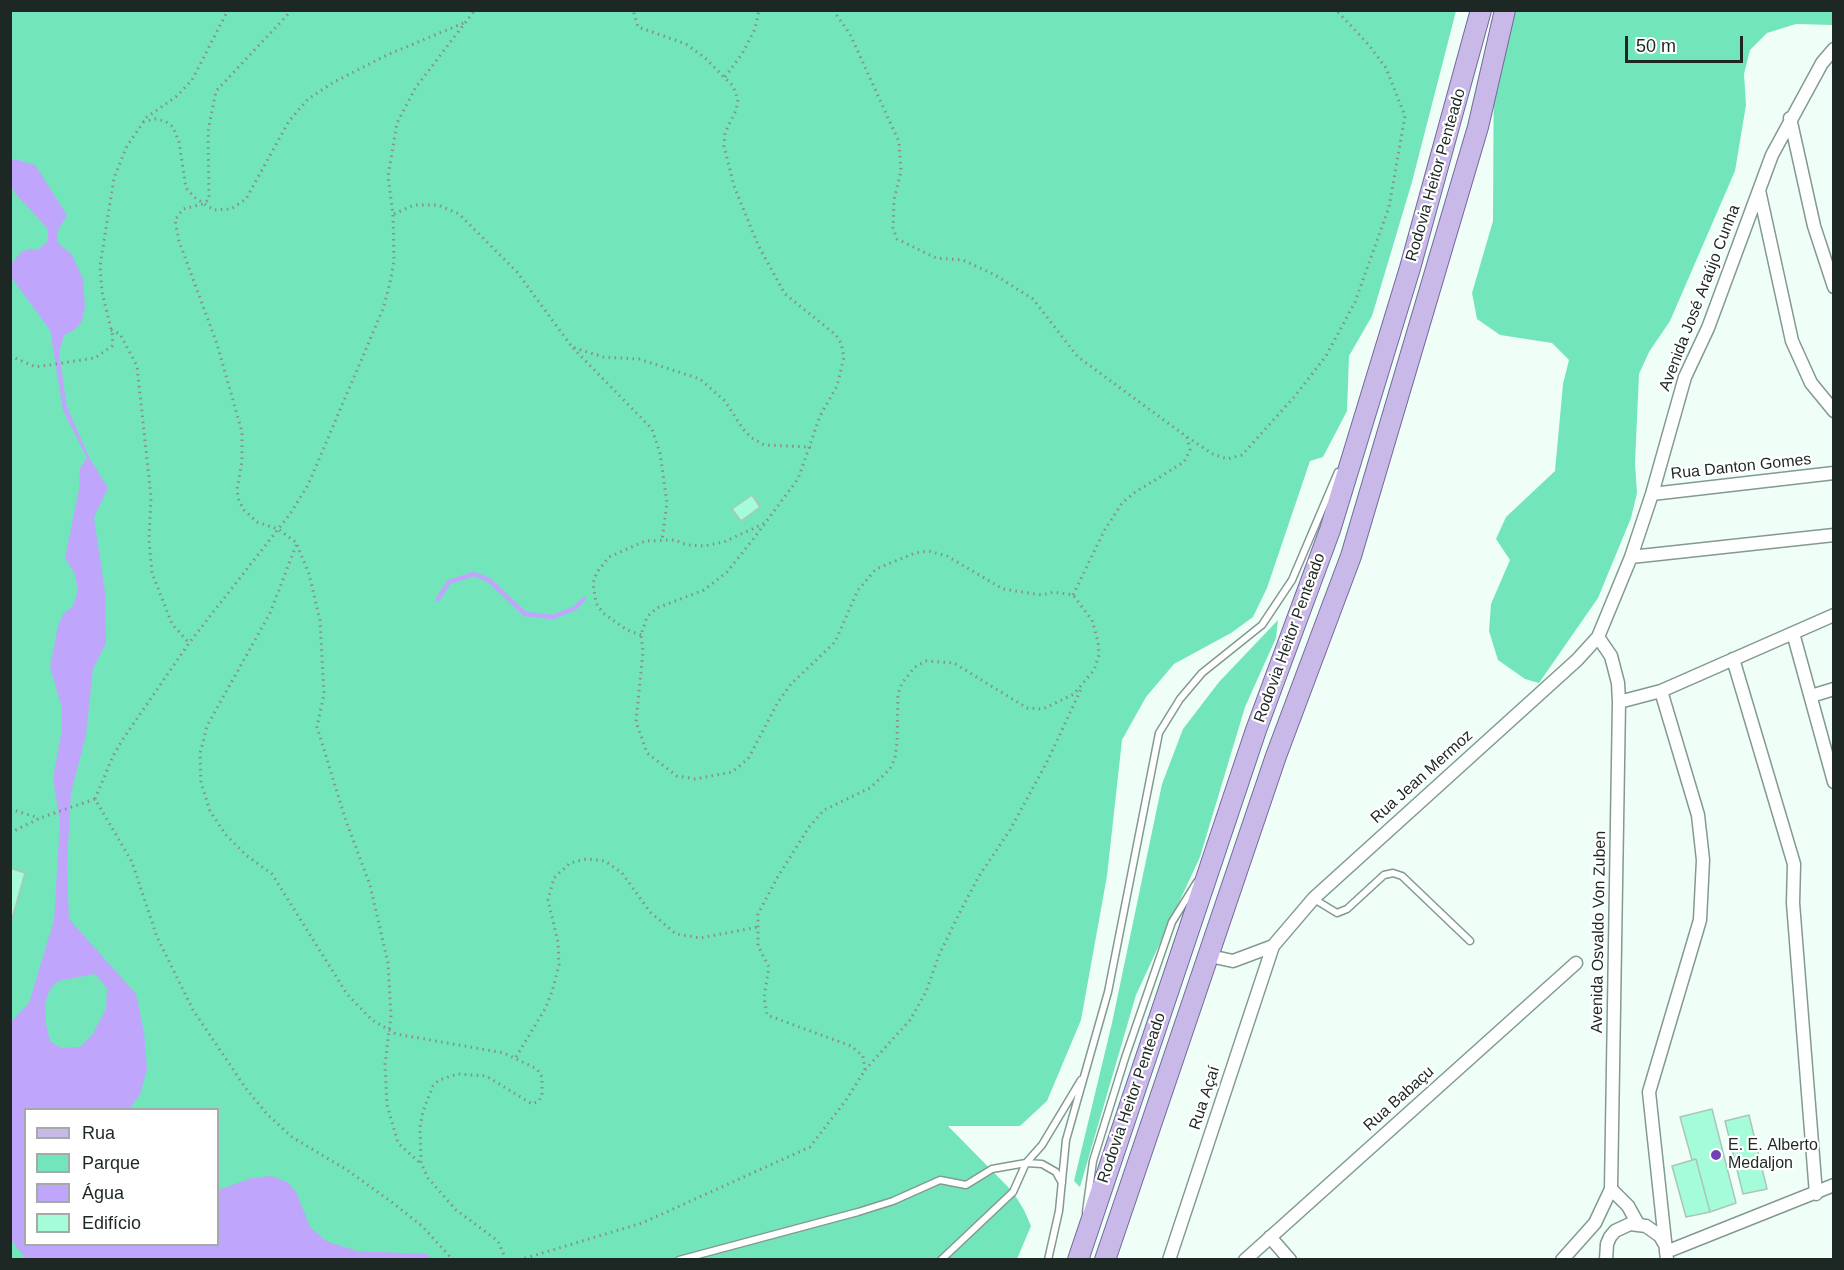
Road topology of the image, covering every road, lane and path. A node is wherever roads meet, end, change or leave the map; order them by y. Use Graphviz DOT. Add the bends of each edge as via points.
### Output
graph roads {
  1 [pos="228,10"];
  2 [pos="292,10"];
  3 [pos="475,10"];
  4 [pos="633,10"];
  5 [pos="759,10"];
  6 [pos="833,10"];
  7 [pos="1336,10"];
  8 [pos="1480,10"];
  9 [pos="1505,10"];
  10 [pos="468,21"];
  11 [pos="1833,49"];
  12 [pos="724,78"];
  13 [pos="1790,118"];
  14 [pos="143,122"];
  15 [pos="1759,189"];
  16 [pos="203,204"];
  17 [pos="393,214"];
  18 [pos="1833,287"];
  19 [pos="111,330"];
  20 [pos="572,347"];
  21 [pos="10,356"];
  22 [pos="1371,394"];
  23 [pos="1833,411"];
  24 [pos="1187,437"];
  25 [pos="811,447"];
  26 [pos="1833,473"];
  27 [pos="1652,494"];
  28 [pos="766,522"];
  29 [pos="278,529"];
  30 [pos="1833,535"];
  31 [pos="662,540"];
  32 [pos="297,543"];
  33 [pos="1631,557"];
  34 [pos="1073,595"];
  35 [pos="1833,615"];
  36 [pos="1793,633"];
  37 [pos="640,635"];
  38 [pos="1598,637"];
  39 [pos="189,643"];
  40 [pos="1733,659"];
  41 [pos="1084,682"];
  42 [pos="1833,689"];
  43 [pos="1661,691"];
  44 [pos="1810,696"];
  45 [pos="1619,702"];
  46 [pos="1832,774"];
  47 [pos="95,799"];
  48 [pos="10,809"];
  49 [pos="40,818"];
  50 [pos="10,834"];
  51 [pos="1314,898"];
  52 [pos="758,927"];
  53 [pos="1470,941"];
  54 [pos="1273,946"];
  55 [pos="1210,956"];
  56 [pos="1576,963"];
  57 [pos="389,1030"];
  58 [pos="516,1057"];
  59 [pos="865,1070"];
  60 [pos="1084,1074"];
  61 [pos="421,1163"];
  62 [pos="1026,1163"];
  63 [pos="1062,1183"];
  64 [pos="1833,1185"];
  65 [pos="1611,1189"];
  66 [pos="1816,1194"];
  67 [pos="1638,1224"];
  68 [pos="1270,1237"];
  69 [pos="1610,1237"];
  70 [pos="1582,1239"];
  71 [pos="1665,1254"];
  72 [pos="453,1260"];
  73 [pos="506,1260"];
  74 [pos="519,1260"];
  75 [pos="679,1260"];
  76 [pos="940,1260"];
  77 [pos="1048,1260"];
  78 [pos="1078,1260"];
  79 [pos="1105,1260"];
  80 [pos="1169,1260"];
  81 [pos="1245,1260"];
  82 [pos="1290,1260"];
  83 [pos="1562,1260"];
  84 [pos="1606,1260"];
  1 -- 14 [label="path" via="192,80"];
  2 -- 16 [label="path" via="216,91 208,131 210,192"];
  3 -- 10 [label="path"];
  4 -- 12 [label="path" via="638,27 686,44"];
  5 -- 12 [label="path" via="742,54"];
  6 -- 24 [label="path" via="850,34 899,142 901,171 893,228 897,239 936,258 963,260 1033,298 1078,357"];
  7 -- 24 [label="path" via="1386,68 1405,116 1389,207 1355,303 1326,356 1270,425 1242,455 1227,459"];
  8 -- 22 [label="main road, Rodovia Heitor Penteado" via="1458,101"];
  9 -- 55 [label="main road, Rodovia Heitor Penteado" via="1478,127 1351,556 1276,756"];
  10 -- 16 [label="path" via="387,55 308,99 289,121 246,199 222,210"];
  10 -- 17 [label="path" via="416,87 397,123 388,176"];
  11 -- 13 [label="street, Avenida José Araújo Cunha"];
  12 -- 25 [label="path" via="733,86 738,100 724,146 734,186 758,245 785,294 841,342 842,370 820,416"];
  13 -- 15 [label="street, Avenida José Araújo Cunha"];
  13 -- 18 [label="street" via="1814,226"];
  14 -- 16 [label="path" via="155,119 173,127 186,188"];
  14 -- 19 [label="path" via="127,146 114,178 104,229 100,266"];
  15 -- 23 [label="street" via="1792,341 1811,383"];
  15 -- 27 [label="street, Avenida José Araújo Cunha" via="1708,327 1685,377"];
  16 -- 29 [label="path" via="183,209 176,220 179,241 206,310 242,432 239,501 257,522"];
  17 -- 20 [label="path" via="414,205 438,205 459,214 518,272"];
  17 -- 29 [label="path" via="394,261 384,309 308,485"];
  19 -- 21 [label="path" via="112,346 95,358 36,367"];
  19 -- 39 [label="path" via="125,339 137,366 151,497 152,573 172,624"];
  20 -- 25 [label="path" via="603,357 639,358 700,379 725,401 752,438 764,445"];
  20 -- 31 [label="path" via="652,429 668,504"];
  22 -- 60 [label="lane" via="1292,580 1262,624 1203,673 1180,699 1159,733 1108,992"];
  22 -- 78 [label="main road, Rodovia Heitor Penteado" via="1330,530 1210,862"];
  24 -- 34 [label="path" via="1190,450 1184,462 1134,493 1113,517"];
  25 -- 28 [label="path" via="798,479"];
  26 -- 27 [label="street, Rua Danton Gomes"];
  27 -- 33 [label="street, Avenida José Araújo Cunha"];
  28 -- 31 [label="path" via="724,542 704,546"];
  28 -- 37 [label="path" via="727,572 704,590 657,608 647,617"];
  29 -- 32 [label="path"];
  29 -- 39 [label="path"];
  30 -- 33 [label="street"];
  31 -- 37 [label="path" via="645,542 609,557 593,583 596,603 603,613"];
  32 -- 57 [label="path" via="320,620 324,694 317,727 370,885 388,963"];
  32 -- 57 [label="path" via="270,613 207,726 200,754 201,782 210,811 226,835 272,874 347,994 372,1020"];
  33 -- 38 [label="street, Avenida José Araújo Cunha"];
  34 -- 37 [label="path" via="1003,589 963,564 928,551 876,569 858,590 835,642 778,702 748,759 732,772 714,778 676,776 647,753 636,722 643,652"];
  34 -- 41 [label="path" via="1092,620 1098,642 1094,670"];
  35 -- 36 [label="street"];
  36 -- 40 [label="street"];
  36 -- 44 [label="street"];
  38 -- 45 [label="street, Avenida Osvaldo Von Zuben" via="1611,656"];
  38 -- 51 [label="street, Rua Jean Mermoz"];
  39 -- 47 [label="path" via="112,756"];
  40 -- 43 [label="street"];
  40 -- 66 [label="street" via="1794,864 1793,903"];
  41 -- 52 [label="path" via="1062,701 1043,709 1027,708 954,663 926,661 915,667 898,694 897,742 890,769 870,788 824,810 809,827 758,914"];
  41 -- 59 [label="path" via="1015,820 961,910 926,992 910,1020"];
  42 -- 44 [label="street"];
  43 -- 45 [label="street"];
  43 -- 71 [label="street" via="1698,815 1703,860 1700,920 1649,1092"];
  44 -- 46 [label="street"];
  45 -- 65 [label="street, Avenida Osvaldo Von Zuben"];
  47 -- 49 [label="path"];
  47 -- 72 [label="path" via="132,862 157,937 193,1010 247,1090 292,1137 393,1203 422,1226"];
  48 -- 49 [label="path"];
  49 -- 50 [label="path"];
  51 -- 53 [label="lane" via="1337,913 1393,873 1402,876"];
  51 -- 54 [label="street, Rua Jean Mermoz"];
  52 -- 58 [label="path" via="700,938 676,934 650,912 622,873 605,861 586,859 570,863 554,879 548,900 558,942 552,992"];
  52 -- 59 [label="path" via="758,946 769,967 764,997 767,1015 851,1046 863,1056"];
  54 -- 55 [label="street" via="1233,961"];
  54 -- 80 [label="street, Rua Açaí"];
  55 -- 79 [label="main road, Rodovia Heitor Penteado"];
  56 -- 68 [label="street, Rua Babaçu"];
  57 -- 58 [label="path"];
  57 -- 61 [label="path" via="385,1064 387,1105 398,1143"];
  58 -- 61 [label="path" via="537,1069 542,1077 539,1101 532,1104 486,1076 473,1073 439,1080 423,1111"];
  59 -- 74 [label="path" via="810,1147 642,1222"];
  60 -- 62 [label="lane" via="1042,1145"];
  60 -- 63 [label="lane" via="1066,1140"];
  61 -- 73 [label="path" via="439,1193 498,1241"];
  62 -- 63 [label="lane" via="1042,1164 1056,1172"];
  62 -- 75 [label="lane" via="992,1169 966,1185 940,1180 858,1212"];
  62 -- 76 [label="lane" via="1013,1192"];
  63 -- 77 [label="lane"];
  64 -- 66 [label="street"];
  65 -- 67 [label="street" via="1628,1206"];
  65 -- 70 [label="street" via="1595,1223"];
  66 -- 71 [label="street"];
  67 -- 69 [label="street" via="1622,1226"];
  67 -- 71 [label="street" via="1653,1230"];
  68 -- 81 [label="street, Rua Babaçu"];
  68 -- 82 [label="street"];
  69 -- 70 [label="street" via="1600,1233"];
  69 -- 84 [label="street"];
  70 -- 83 [label="street"];
}
